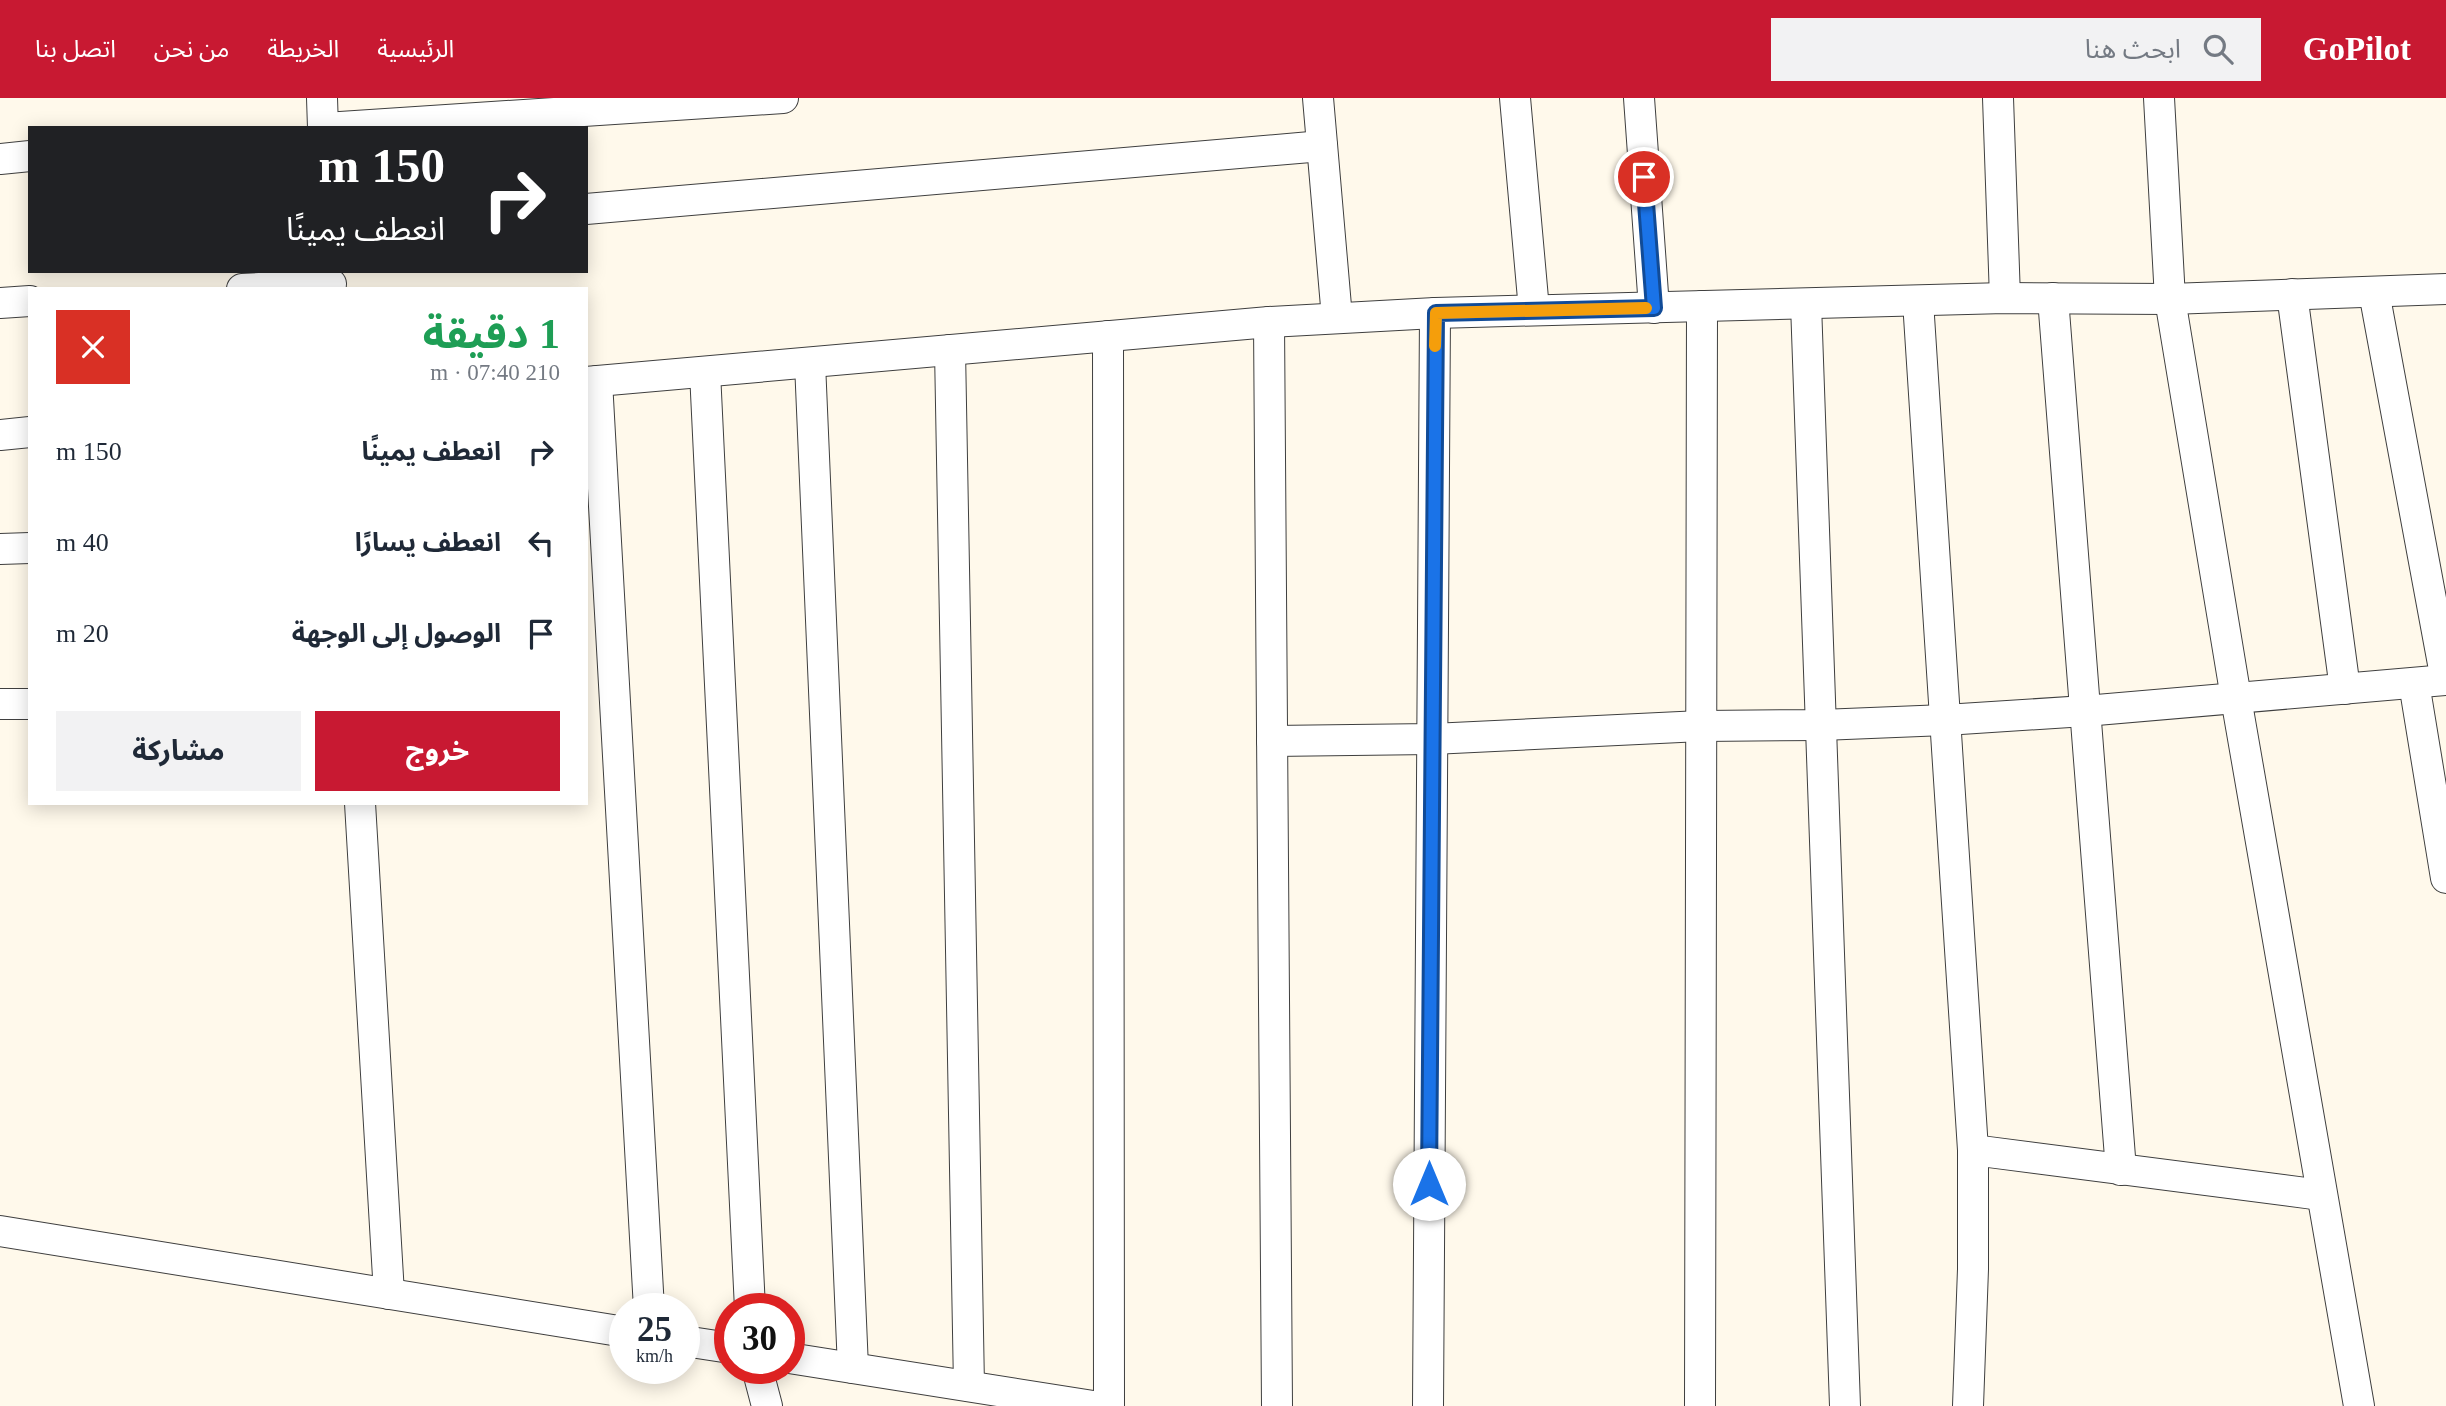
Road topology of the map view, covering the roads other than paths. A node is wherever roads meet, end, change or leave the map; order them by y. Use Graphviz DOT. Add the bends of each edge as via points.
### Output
graph roads {
  1 [pos="322,98"];
  2 [pos="783,98"];
  3 [pos="1318,98"];
  4 [pos="1515,98"];
  5 [pos="1639,98"];
  6 [pos="1998,98"];
  7 [pos="2159,98"];
  8 [pos="324,126"];
  9 [pos="355,126"];
  10 [pos="1322,146"];
  11 [pos="28,156"];
  12 [pos="0,159"];
  13 [pos="588,209"];
  14 [pos="331,281"];
  15 [pos="264,287"];
  16 [pos="2446,289"];
  17 [pos="2374,292"];
  18 [pos="2292,294"];
  19 [pos="2005,298"];
  20 [pos="2053,298"];
  21 [pos="2170,299"];
  22 [pos="28,301"];
  23 [pos="1919,301"];
  24 [pos="0,303"];
  25 [pos="1806,304"];
  26 [pos="1702,306"];
  27 [pos="1654,308"];
  28 [pos="1534,310"];
  29 [pos="1436,313"];
  30 [pos="1337,318"];
  31 [pos="1269,321"];
  32 [pos="1108,336"];
  33 [pos="950,350"];
  34 [pos="810,363"];
  35 [pos="705,372"];
  36 [pos="592,382"];
  37 [pos="28,432"];
  38 [pos="0,435"];
  39 [pos="28,548"];
  40 [pos="0,549"];
  41 [pos="2446,680"];
  42 [pos="2414,683"];
  43 [pos="2345,689"];
  44 [pos="2236,698"];
  45 [pos="0,704"];
  46 [pos="28,704"];
  47 [pos="2085,711"];
  48 [pos="1945,720"];
  49 [pos="1821,725"];
  50 [pos="1701,726"];
  51 [pos="1432,739"];
  52 [pos="1272,741"];
  53 [pos="360,805"];
  54 [pos="2446,877"];
  55 [pos="1973,1150"];
  56 [pos="2121,1170"];
  57 [pos="2321,1195"];
  58 [pos="0,1231"];
  59 [pos="648,1293"];
  60 [pos="749,1293"];
  61 [pos="389,1294"];
  62 [pos="609,1329"];
  63 [pos="805,1360"];
  64 [pos="853,1368"];
  65 [pos="761,1384"];
  66 [pos="969,1386"];
  67 [pos="767,1406"];
  68 [pos="1093,1406"];
  69 [pos="1109,1406"];
  70 [pos="1277,1406"];
  71 [pos="1427,1406"];
  72 [pos="1700,1406"];
  73 [pos="1845,1406"];
  74 [pos="1968,1406"];
  75 [pos="2359,1406"];
  1 -- 8 [label="street"];
  2 -- 9 [label="street"];
  3 -- 10 [label="street"];
  4 -- 28 [label="street"];
  5 -- 27 [label="street"];
  6 -- 19 [label="street"];
  7 -- 21 [label="street"];
  10 -- 13 [label="street"];
  10 -- 30 [label="street"];
  11 -- 12 [label="street"];
  14 -- 15 [label="street"];
  16 -- 17 [label="street"];
  17 -- 18 [label="street"];
  17 -- 41 [label="street"];
  18 -- 21 [label="street"];
  18 -- 43 [label="street"];
  19 -- 20 [label="street"];
  19 -- 23 [label="street"];
  20 -- 21 [label="street"];
  20 -- 47 [label="street"];
  21 -- 44 [label="street"];
  22 -- 24 [label="street"];
  23 -- 25 [label="street"];
  23 -- 48 [label="street"];
  25 -- 26 [label="street"];
  25 -- 49 [label="street"];
  26 -- 27 [label="street"];
  26 -- 50 [label="street"];
  27 -- 28 [label="street"];
  28 -- 29 [label="street"];
  29 -- 30 [label="street"];
  29 -- 51 [label="street"];
  30 -- 31 [label="street"];
  31 -- 32 [label="street"];
  31 -- 52 [label="street"];
  32 -- 33 [label="street"];
  32 -- 69 [label="street"];
  33 -- 34 [label="street"];
  33 -- 66 [label="street"];
  34 -- 35 [label="street"];
  34 -- 64 [label="street"];
  35 -- 36 [label="street"];
  35 -- 60 [label="street"];
  36 -- 59 [label="street"];
  37 -- 38 [label="street"];
  39 -- 40 [label="street"];
  41 -- 42 [label="street"];
  42 -- 43 [label="street"];
  42 -- 54 [label="street"];
  43 -- 44 [label="street"];
  44 -- 47 [label="street"];
  44 -- 57 [label="street"];
  45 -- 46 [label="street"];
  47 -- 48 [label="street"];
  47 -- 56 [label="street"];
  48 -- 49 [label="street"];
  48 -- 55 [label="street"];
  49 -- 50 [label="street"];
  49 -- 73 [label="street"];
  50 -- 51 [label="street"];
  50 -- 72 [label="street"];
  51 -- 52 [label="street"];
  51 -- 71 [label="street"];
  52 -- 70 [label="street"];
  53 -- 61 [label="street"];
  55 -- 56 [label="street"];
  55 -- 74 [label="street"];
  56 -- 57 [label="street"];
  57 -- 75 [label="street"];
  58 -- 61 [label="street"];
  61 -- 62 [label="street"];
  63 -- 64 [label="street"];
  64 -- 66 [label="street"];
  65 -- 67 [label="street"];
  66 -- 68 [label="street"];
}
